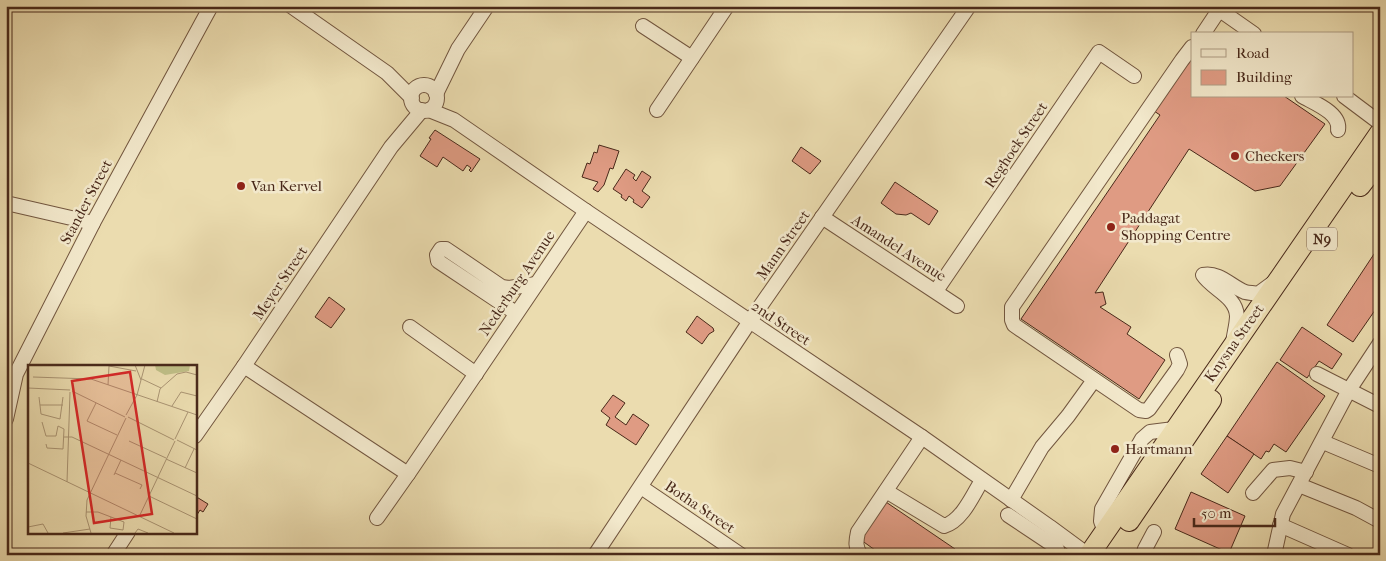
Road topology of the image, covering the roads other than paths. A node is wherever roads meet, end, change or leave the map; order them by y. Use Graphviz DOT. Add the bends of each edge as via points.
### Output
graph roads {
  1 [pos="211,6"];
  2 [pos="291,6"];
  3 [pos="487,6"];
  4 [pos="727,6"];
  5 [pos="969,6"];
  6 [pos="1217,8"];
  7 [pos="644,26"];
  8 [pos="1245,31"];
  9 [pos="1204,32"];
  10 [pos="1191,48"];
  11 [pos="692,58"];
  12 [pos="1134,76"];
  13 [pos="424,98"];
  14 [pos="1305,98"];
  15 [pos="1347,98"];
  16 [pos="657,110"];
  17 [pos="1380,122"];
  18 [pos="1338,130"];
  19 [pos="1380,133"];
  20 [pos="1380,160"];
  21 [pos="6,204"];
  22 [pos="586,211"];
  23 [pos="822,217"];
  24 [pos="93,222"];
  25 [pos="1279,278"];
  26 [pos="536,284"];
  27 [pos="936,291"];
  28 [pos="957,306"];
  29 [pos="516,314"];
  30 [pos="750,321"];
  31 [pos="410,327"];
  32 [pos="1380,342"];
  33 [pos="1232,346"];
  34 [pos="1177,355"];
  35 [pos="244,366"];
  36 [pos="11,373"];
  37 [pos="476,374"];
  38 [pos="1317,374"];
  39 [pos="1094,380"];
  40 [pos="1349,390"];
  41 [pos="1380,406"];
  42 [pos="6,419"];
  43 [pos="1174,429"];
  44 [pos="197,430"];
  45 [pos="922,437"];
  46 [pos="1323,442"];
  47 [pos="1380,466"];
  48 [pos="1122,470"];
  49 [pos="1306,472"];
  50 [pos="408,474"];
  51 [pos="982,480"];
  52 [pos="1138,482"];
  53 [pos="1299,485"];
  54 [pos="641,487"];
  55 [pos="886,490"];
  56 [pos="1253,492"];
  57 [pos="1011,500"];
  58 [pos="1008,515"];
  59 [pos="377,518"];
  60 [pos="1380,521"];
  61 [pos="1280,525"];
  62 [pos="1105,532"];
  63 [pos="1154,532"];
  64 [pos="127,534"];
  65 [pos="114,555"];
  66 [pos="595,555"];
  67 [pos="741,555"];
  68 [pos="861,555"];
  69 [pos="1059,555"];
  70 [pos="1089,555"];
  71 [pos="1106,555"];
  72 [pos="1144,555"];
  73 [pos="1274,555"];
  74 [pos="1348,555"];
  1 -- 24 [label="street, Stander Street"];
  2 -- 13 [label="street, 2nd Street"];
  3 -- 13 [label="street, Meyer Street"];
  4 -- 11 [label="street"];
  5 -- 23 [label="street, Mann Street"];
  6 -- 8 [label="street"];
  6 -- 9 [label="street"];
  7 -- 11 [label="street"];
  10 -- 39 [label="street" via="1012,307 1014,325"];
  11 -- 16 [label="street"];
  12 -- 27 [label="street, Reghoek Street" via="1099,52"];
  13 -- 22 [label="street, 2nd Street"];
  13 -- 35 [label="street, Meyer Street"];
  14 -- 18 [label="street" via="1332,114"];
  15 -- 17 [label="street"];
  19 -- 25 [label="highway, Knysna Street / N9"];
  20 -- 71 [label="highway, Knysna Street / N9" via="1266,318"];
  21 -- 24 [label="street"];
  22 -- 26 [label="street, Nederburg Avenue"];
  22 -- 30 [label="street, 2nd Street"];
  23 -- 27 [label="street, Amandel Avenue"];
  23 -- 30 [label="street, Mann Street"];
  24 -- 36 [label="street, Stander Street"];
  25 -- 33 [label="highway, Knysna Street / N9"];
  25 -- 33 [label="street" via="1258,294 1244,291 1210,273 1203,274 1235,307 1237,316"];
  26 -- 29 [label="street, Nederburg Avenue"];
  26 -- 29 [label="street" via="504,287 446,249 439,250 438,261"];
  27 -- 28 [label="street, Amandel Avenue"];
  29 -- 37 [label="street, Nederburg Avenue"];
  30 -- 45 [label="street, 2nd Street"];
  30 -- 54 [label="street, Mann Street"];
  31 -- 37 [label="street"];
  32 -- 40 [label="street"];
  33 -- 43 [label="highway, Knysna Street / N9"];
  34 -- 39 [label="street" via="1180,364 1177,370 1146,411 1134,408"];
  35 -- 44 [label="street, Meyer Street"];
  35 -- 50 [label="street"];
  36 -- 42 [label="street, Stander Street"];
  37 -- 50 [label="street, Nederburg Avenue"];
  38 -- 40 [label="street"];
  39 -- 57 [label="street" via="1042,447"];
  40 -- 41 [label="street"];
  40 -- 46 [label="street"];
  43 -- 48 [label="street" via="1146,435"];
  43 -- 52 [label="highway, Knysna Street / N9"];
  45 -- 51 [label="street, 2nd Street"];
  45 -- 55 [label="street"];
  46 -- 47 [label="street"];
  46 -- 49 [label="street"];
  48 -- 52 [label="street"];
  48 -- 62 [label="street" via="1102,509 1101,521"];
  49 -- 53 [label="street"];
  49 -- 56 [label="street" via="1290,468 1273,470"];
  50 -- 59 [label="street, Nederburg Avenue"];
  51 -- 55 [label="street" via="963,511 944,526"];
  51 -- 57 [label="street, 2nd Street"];
  52 -- 62 [label="highway, Knysna Street / N9"];
  53 -- 60 [label="street"];
  53 -- 61 [label="street"];
  54 -- 66 [label="street, Mann Street"];
  54 -- 67 [label="street, Botha Street"];
  55 -- 68 [label="street" via="858,532 856,541"];
  57 -- 70 [label="street, 2nd Street"];
  58 -- 69 [label="street" via="1053,545"];
  61 -- 73 [label="street"];
  61 -- 74 [label="street"];
  62 -- 70 [label="highway, Knysna Street / N9"];
  63 -- 72 [label="street"];
  64 -- 65 [label="street"];
}
